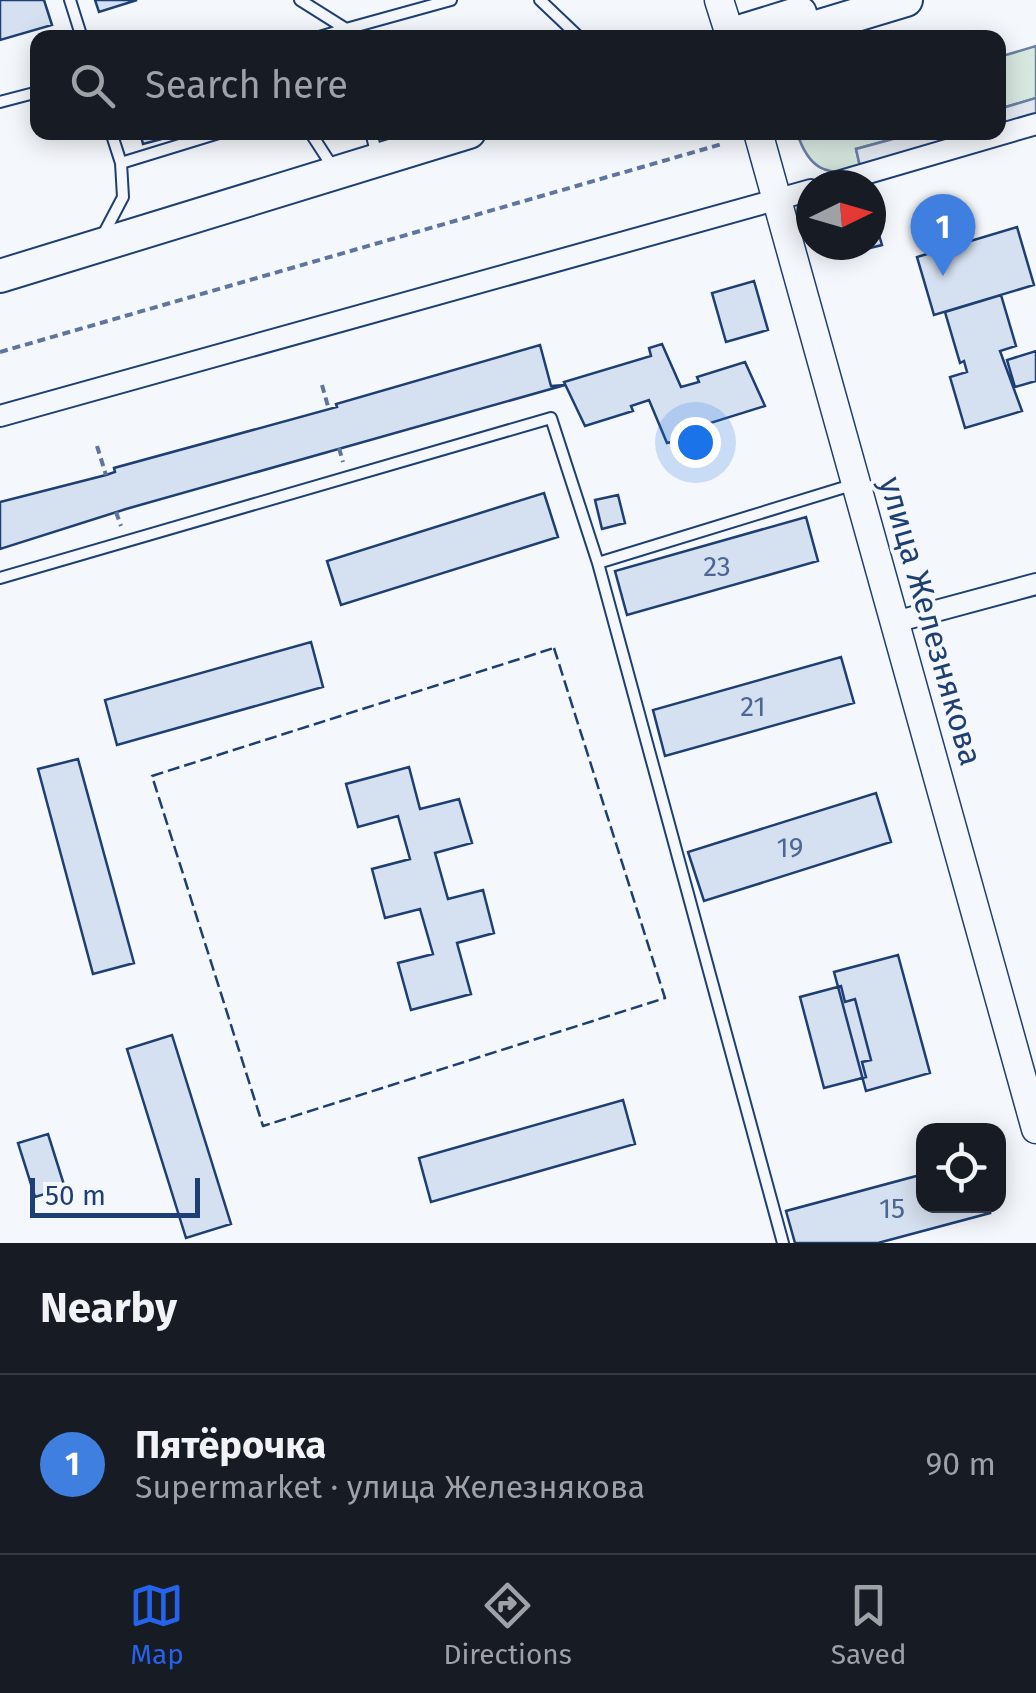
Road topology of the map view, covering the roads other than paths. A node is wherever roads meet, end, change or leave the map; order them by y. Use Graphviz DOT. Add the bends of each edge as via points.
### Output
graph roads {
  1 [pos="70,0"];
  2 [pos="300,0"];
  3 [pos="451,0"];
  4 [pos="540,0"];
  5 [pos="719,0"];
  6 [pos="843,0"];
  7 [pos="906,0"];
  8 [pos="79,30"];
  9 [pos="341,30"];
  10 [pos="359,30"];
  11 [pos="572,30"];
  12 [pos="728,30"];
  13 [pos="745,30"];
  14 [pos="807,30"];
  15 [pos="30,94"];
  16 [pos="0,102"];
  17 [pos="1036,124"];
  18 [pos="1006,133"];
  19 [pos="113,140"];
  20 [pos="195,140"];
  21 [pos="315,140"];
  22 [pos="419,140"];
  23 [pos="760,140"];
  24 [pos="981,140"];
  25 [pos="375,147"];
  26 [pos="120,162"];
  27 [pos="878,170"];
  28 [pos="337,174"];
  29 [pos="796,194"];
  30 [pos="777,200"];
  31 [pos="96,248"];
  32 [pos="0,276"];
  33 [pos="0,416"];
  34 [pos="856,484"];
  35 [pos="598,563"];
  36 [pos="0,578"];
  37 [pos="1036,584"];
  38 [pos="895,622"];
  39 [pos="1036,1128"];
  40 [pos="783,1243"];
  1 -- 8 [label="lane"];
  2 -- 9 [label="lane"];
  3 -- 10 [label="lane"];
  4 -- 11 [label="lane"];
  5 -- 12 [label="street"];
  6 -- 13 [label="main road"];
  7 -- 14 [label="main road"];
  15 -- 16 [label="lane"];
  17 -- 18 [label="street"];
  19 -- 26 [label="lane"];
  20 -- 26 [label="lane"];
  21 -- 28 [label="lane"];
  22 -- 25 [label="main road"];
  23 -- 30 [label="street, улица Железнякова"];
  24 -- 27 [label="street"];
  25 -- 28 [label="main road"];
  26 -- 31 [label="lane" via="124,196"];
  28 -- 31 [label="main road"];
  29 -- 30 [label="street"];
  30 -- 33 [label="street"];
  30 -- 34 [label="street, улица Железнякова"];
  31 -- 32 [label="main road"];
  34 -- 35 [label="lane"];
  34 -- 38 [label="street, улица Железнякова"];
  35 -- 36 [label="lane" via="551,418"];
  35 -- 40 [label="lane"];
  37 -- 38 [label="street"];
  38 -- 39 [label="street, улица Железнякова"];
}
